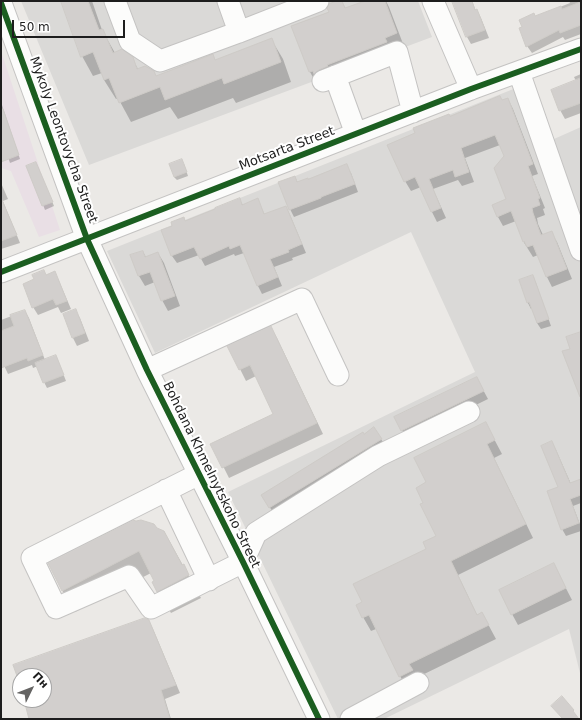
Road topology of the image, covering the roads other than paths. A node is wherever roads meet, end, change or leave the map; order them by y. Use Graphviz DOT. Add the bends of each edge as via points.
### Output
graph roads {
  1 [pos="115,1"];
  2 [pos="228,1"];
  3 [pos="318,1"];
  4 [pos="433,1"];
  5 [pos="1,3"];
  6 [pos="239,32"];
  7 [pos="581,49"];
  8 [pos="519,72"];
  9 [pos="471,89"];
  10 [pos="413,112"];
  11 [pos="356,134"];
  12 [pos="87,239"];
  13 [pos="581,250"];
  14 [pos="1,272"];
  15 [pos="147,370"];
  16 [pos="338,375"];
  17 [pos="468,412"];
  18 [pos="199,474"];
  19 [pos="166,490"];
  20 [pos="243,562"];
  21 [pos="209,580"];
  22 [pos="418,684"];
  23 [pos="319,719"];
  24 [pos="352,719"];
  1 -- 6 [label="street" via="130,41 160,61"];
  2 -- 6 [label="street"];
  3 -- 6 [label="street"];
  4 -- 9 [label="street"];
  5 -- 12 [label="street, Mykoly Leontovycha Street"];
  7 -- 8 [label="street, Motsarta Street"];
  8 -- 9 [label="street, Motsarta Street"];
  8 -- 13 [label="street"];
  9 -- 10 [label="street, Motsarta Street"];
  10 -- 11 [label="street, Motsarta Street"];
  10 -- 11 [label="street" via="397,52 329,78"];
  11 -- 12 [label="street, Motsarta Street"];
  12 -- 14 [label="street, Motsarta Street"];
  12 -- 15 [label="street, Bohdana Khmelnytskoho Street"];
  15 -- 16 [label="street" via="302,299"];
  15 -- 18 [label="street, Bohdana Khmelnytskoho Street"];
  17 -- 20 [label="street" via="378,456 256,533"];
  18 -- 19 [label="street"];
  18 -- 20 [label="street, Bohdana Khmelnytskoho Street"];
  19 -- 21 [label="street"];
  19 -- 21 [label="street" via="32,558 56,608 129,576 151,608"];
  20 -- 21 [label="street"];
  20 -- 23 [label="street, Bohdana Khmelnytskoho Street"];
  22 -- 24 [label="street"];
}
